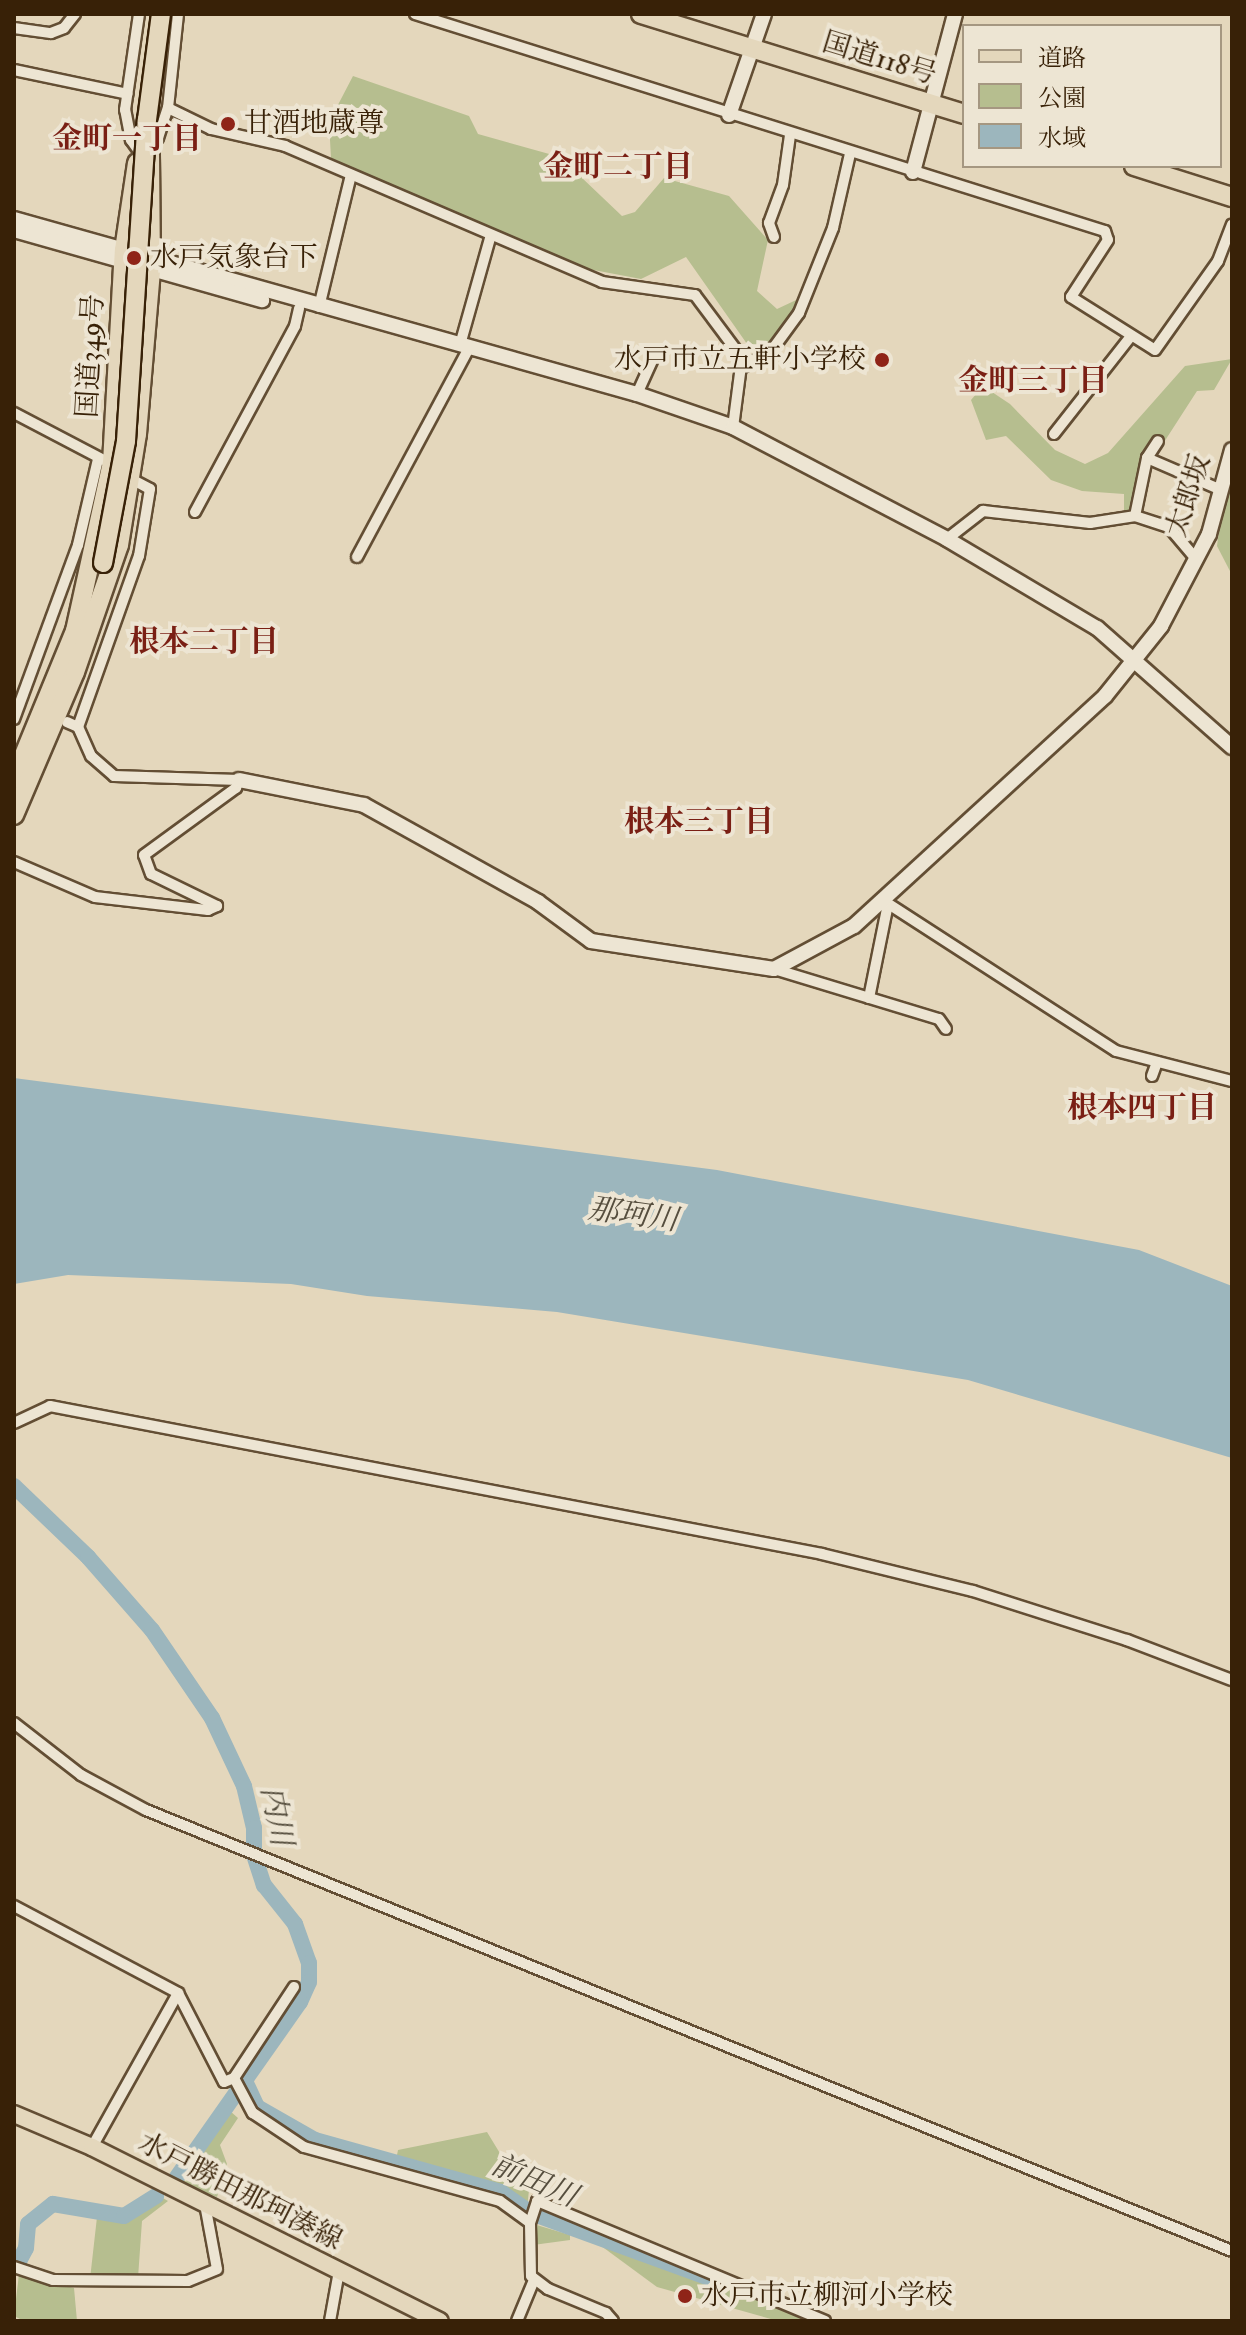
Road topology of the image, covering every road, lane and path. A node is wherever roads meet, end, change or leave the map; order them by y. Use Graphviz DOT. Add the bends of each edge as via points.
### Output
graph roads {
  1 [pos="75,14"];
  2 [pos="139,14"];
  3 [pos="160,14"];
  4 [pos="178,14"];
  5 [pos="415,14"];
  6 [pos="641,14"];
  7 [pos="764,14"];
  8 [pos="955,14"];
  9 [pos="14,28"];
  10 [pos="753,49"];
  11 [pos="14,70"];
  12 [pos="128,94"];
  13 [pos="930,103"];
  14 [pos="168,108"];
  15 [pos="962,113"];
  16 [pos="729,115"];
  17 [pos="790,135"];
  18 [pos="144,148"];
  19 [pos="850,154"];
  20 [pos="1140,168"];
  21 [pos="913,172"];
  22 [pos="351,175"];
  23 [pos="1232,197"];
  24 [pos="14,219"];
  25 [pos="1232,225"];
  26 [pos="14,230"];
  27 [pos="491,235"];
  28 [pos="774,237"];
  29 [pos="124,256"];
  30 [pos="151,264"];
  31 [pos="319,307"];
  32 [pos="299,308"];
  33 [pos="392,326"];
  34 [pos="1131,336"];
  35 [pos="465,346"];
  36 [pos="657,350"];
  37 [pos="741,368"];
  38 [pos="637,394"];
  39 [pos="14,413"];
  40 [pos="733,427"];
  41 [pos="1054,434"];
  42 [pos="1158,441"];
  43 [pos="1232,450"];
  44 [pos="1147,458"];
  45 [pos="105,461"];
  46 [pos="131,479"];
  47 [pos="1219,489"];
  48 [pos="195,512"];
  49 [pos="1135,516"];
  50 [pos="947,539"];
  51 [pos="357,557"];
  52 [pos="1196,559"];
  53 [pos="81,632"];
  54 [pos="1135,659"];
  55 [pos="14,719"];
  56 [pos="1232,747"];
  57 [pos="20,772"];
  58 [pos="239,780"];
  59 [pos="14,815"];
  60 [pos="14,862"];
  61 [pos="886,903"];
  62 [pos="774,969"];
  63 [pos="869,998"];
  64 [pos="946,1029"];
  65 [pos="1157,1062"];
  66 [pos="1152,1076"];
  67 [pos="1232,1081"];
  68 [pos="14,1423"];
  69 [pos="1232,1680"];
  70 [pos="14,1723"];
  71 [pos="14,1906"];
  72 [pos="294,1987"];
  73 [pos="178,1993"];
  74 [pos="236,2081"];
  75 [pos="14,2114"];
  76 [pos="92,2147"];
  77 [pos="205,2204"];
  78 [pos="530,2223"];
  79 [pos="1232,2251"];
  80 [pos="14,2267"];
  81 [pos="339,2271"];
  82 [pos="534,2280"];
  83 [pos="330,2321"];
  84 [pos="440,2321"];
  85 [pos="517,2321"];
  86 [pos="613,2321"];
  87 [pos="825,2321"];
  1 -- 9 [label="street" via="51,33"];
  2 -- 12 [label="street"];
  3 -- 18 [label="highway, 国道349号"];
  3 -- 53 [label="highway, 国道349号, bridge" via="147,120 126,441 103,563"];
  4 -- 14 [label="street"];
  5 -- 16 [label="street"];
  6 -- 10 [label="highway, 国道118号"];
  7 -- 10 [label="street"];
  8 -- 13 [label="street"];
  10 -- 13 [label="highway, 国道118号"];
  10 -- 16 [label="street"];
  11 -- 12 [label="street"];
  12 -- 18 [label="street" via="126,127"];
  13 -- 15 [label="highway, 国道118号"];
  13 -- 21 [label="street"];
  14 -- 18 [label="street" via="158,138"];
  14 -- 22 [label="street" via="211,129 285,146"];
  16 -- 17 [label="street"];
  17 -- 19 [label="street"];
  17 -- 28 [label="street" via="783,185 769,223"];
  18 -- 29 [label="highway, 国道349号"];
  18 -- 30 [label="highway, 国道349号"];
  19 -- 21 [label="street"];
  19 -- 37 [label="street" via="833,228 799,313 769,354"];
  20 -- 23 [label="highway"];
  21 -- 34 [label="street" via="1105,231 1108,240 1071,297"];
  22 -- 27 [label="street"];
  22 -- 31 [label="street"];
  24 -- 29 [label="street"];
  25 -- 34 [label="street" via="1218,261 1155,350"];
  26 -- 29 [label="street"];
  27 -- 35 [label="street"];
  27 -- 37 [label="street" via="602,282 695,295 742,358"];
  29 -- 30 [label="street"];
  29 -- 45 [label="highway, 国道349号"];
  30 -- 31 [label="street"];
  30 -- 32 [label="street"];
  30 -- 46 [label="highway, 国道349号"];
  31 -- 33 [label="street"];
  32 -- 33 [label="street"];
  32 -- 48 [label="street"];
  33 -- 35 [label="street"];
  34 -- 41 [label="street"];
  35 -- 38 [label="street"];
  35 -- 51 [label="street"];
  36 -- 38 [label="street"];
  37 -- 40 [label="street"];
  38 -- 40 [label="street"];
  39 -- 45 [label="street"];
  40 -- 50 [label="street"];
  42 -- 44 [label="street"];
  43 -- 47 [label="street, 太郎坂"];
  44 -- 47 [label="street"];
  44 -- 49 [label="street"];
  45 -- 53 [label="highway, 国道349号"];
  45 -- 55 [label="street" via="27,704"];
  46 -- 53 [label="highway, 国道349号" via="119,545"];
  46 -- 58 [label="street" via="150,489 139,556 72,725 91,756 114,776"];
  47 -- 52 [label="street, 太郎坂" via="1209,534"];
  49 -- 50 [label="street" via="1090,523 983,511"];
  49 -- 52 [label="street" via="1169,527"];
  50 -- 54 [label="street" via="1097,628"];
  52 -- 54 [label="street, 太郎坂" via="1161,626"];
  53 -- 57 [label="highway, 国道349号"];
  54 -- 56 [label="street"];
  54 -- 61 [label="street, 太郎坂" via="1105,696"];
  57 -- 59 [label="highway, 国道349号"];
  58 -- 60 [label="street" via="236,788 144,855 151,874 209,897 217,906 208,910 95,897"];
  58 -- 62 [label="street" via="364,805 538,902 591,941"];
  61 -- 62 [label="street, 太郎坂"];
  61 -- 63 [label="street"];
  61 -- 65 [label="street" via="1097,1040"];
  62 -- 63 [label="street"];
  63 -- 64 [label="street" via="939,1019"];
  65 -- 66 [label="street"];
  65 -- 67 [label="street"];
  68 -- 69 [label="street" via="50,1406 822,1554 973,1591"];
  70 -- 79 [label="street" via="81,1775 146,1810"];
  71 -- 73 [label="street"];
  72 -- 74 [label="street"];
  73 -- 74 [label="street" via="224,2082"];
  73 -- 76 [label="street"];
  74 -- 78 [label="street" via="253,2113 304,2147 500,2201"];
  75 -- 76 [label="main road, 水戸勝田那珂湊線"];
  76 -- 77 [label="main road, 水戸勝田那珂湊線"];
  77 -- 80 [label="street" via="217,2269 188,2281 53,2280"];
  77 -- 81 [label="main road, 水戸勝田那珂湊線"];
  78 -- 82 [label="street"];
  78 -- 87 [label="street" via="537,2201"];
  81 -- 83 [label="street"];
  81 -- 84 [label="main road, 水戸勝田那珂湊線"];
  82 -- 85 [label="street"];
  82 -- 86 [label="street"];
}
